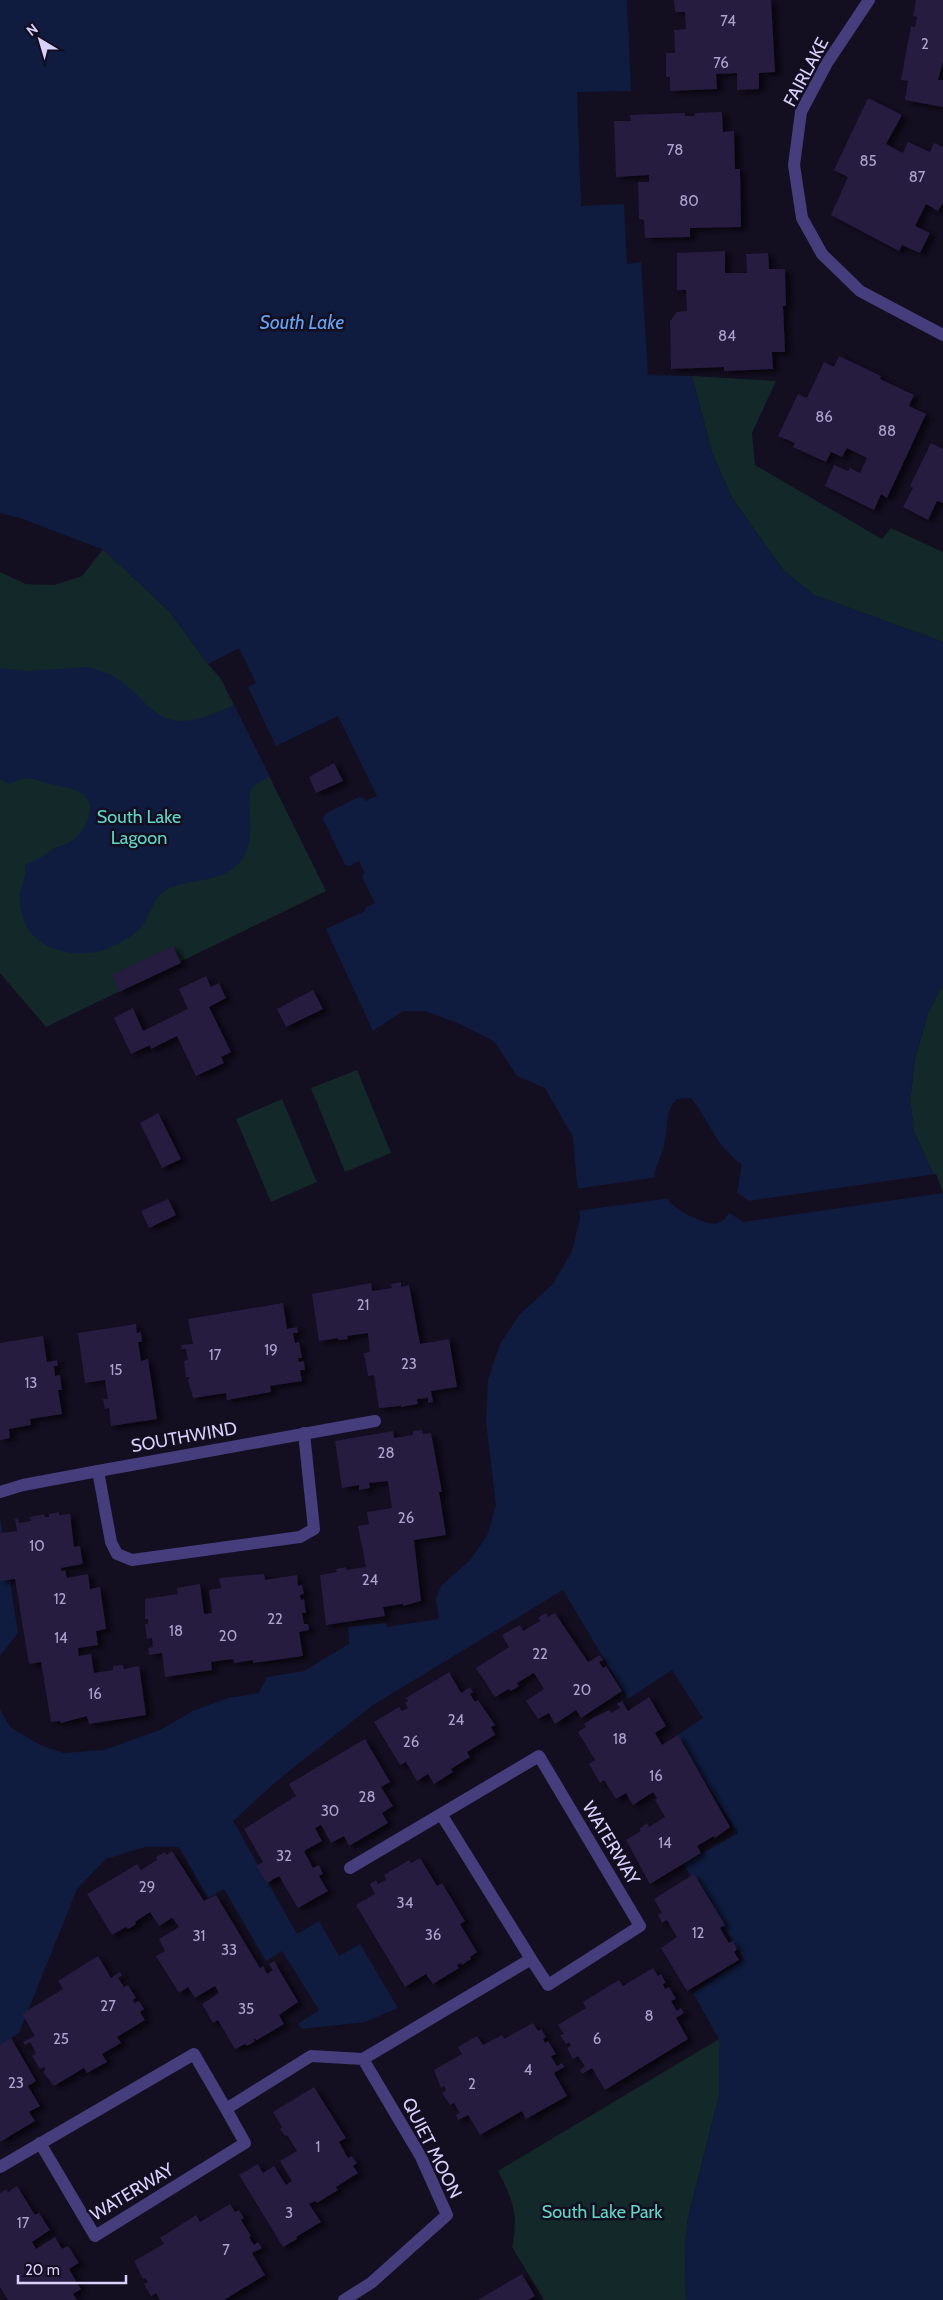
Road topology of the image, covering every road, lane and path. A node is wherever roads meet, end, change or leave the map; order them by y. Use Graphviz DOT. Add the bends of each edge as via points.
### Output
graph roads {
  1 [pos="869,0"];
  2 [pos="943,335"];
  3 [pos="375,1421"];
  4 [pos="304,1433"];
  5 [pos="98,1470"];
  6 [pos="0,1492"];
  7 [pos="441,1814"];
  8 [pos="350,1868"];
  9 [pos="531,1959"];
  10 [pos="364,2059"];
  11 [pos="226,2109"];
  12 [pos="40,2143"];
  13 [pos="0,2167"];
  14 [pos="344,2300"];
  1 -- 2 [label="street, FAIRLAKE" via="827,63 801,112 794,165 802,218 822,254 860,290"];
  3 -- 4 [label="street, SOUTHWIND"];
  4 -- 5 [label="street, SOUTHWIND"];
  4 -- 5 [label="street" via="314,1529 300,1537 132,1560 116,1554 111,1542"];
  5 -- 6 [label="street, SOUTHWIND"];
  7 -- 8 [label="street, WATERWAY"];
  7 -- 9 [label="street, WATERWAY"];
  7 -- 9 [label="street, WATERWAY" via="539,1756 640,1926 548,1985"];
  9 -- 10 [label="street"];
  10 -- 11 [label="street" via="311,2056"];
  10 -- 14 [label="street, QUIET MOON" via="421,2157 447,2215 371,2283"];
  11 -- 12 [label="street, WATERWAY" via="194,2054"];
  11 -- 12 [label="street, WATERWAY" via="245,2143 95,2236"];
  12 -- 13 [label="street, WATERWAY"];
}
